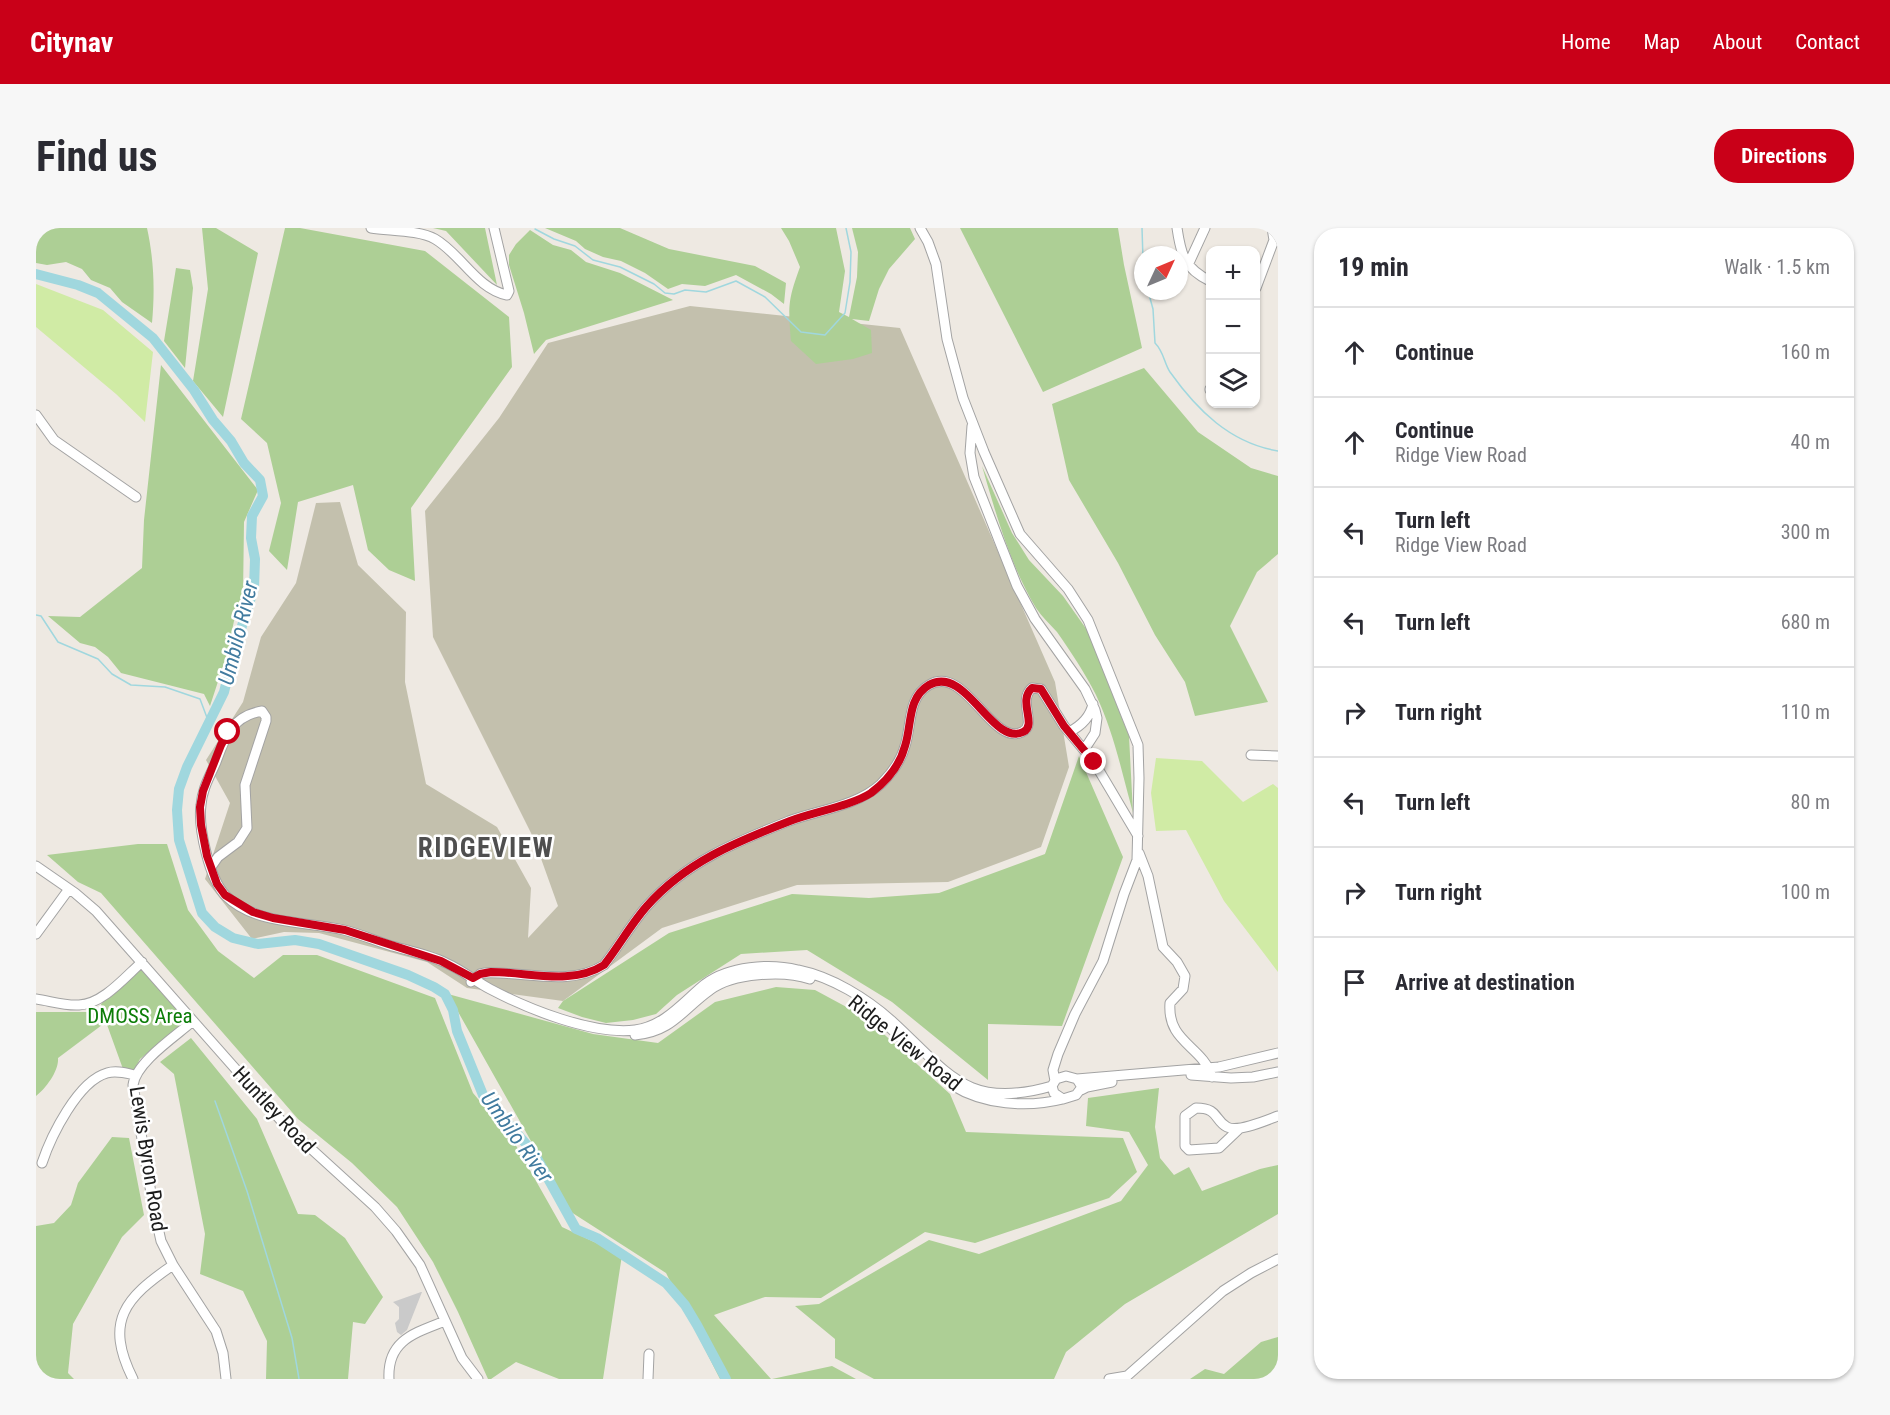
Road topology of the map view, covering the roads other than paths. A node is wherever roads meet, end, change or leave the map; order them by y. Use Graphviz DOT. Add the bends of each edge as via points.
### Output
graph roads {
  1 [pos="371,228"];
  2 [pos="494,228"];
  3 [pos="920,228"];
  4 [pos="1177,228"];
  5 [pos="1205,228"];
  6 [pos="1272,228"];
  7 [pos="1180,246"];
  8 [pos="1188,265"];
  9 [pos="1260,277"];
  10 [pos="1206,279"];
  11 [pos="36,415"];
  12 [pos="972,424"];
  13 [pos="136,497"];
  14 [pos="1093,704"];
  15 [pos="1069,732"];
  16 [pos="1084,750"];
  17 [pos="1251,755"];
  18 [pos="1278,756"];
  19 [pos="1138,836"];
  20 [pos="1139,853"];
  21 [pos="36,866"];
  22 [pos="211,867"];
  23 [pos="69,889"];
  24 [pos="36,934"];
  25 [pos="142,962"];
  26 [pos="472,980"];
  27 [pos="36,999"];
  28 [pos="193,1021"];
  29 [pos="914,1047"];
  30 [pos="1278,1053"];
  31 [pos="1056,1062"];
  32 [pos="1211,1072"];
  33 [pos="1278,1072"];
  34 [pos="135,1075"];
  35 [pos="1074,1078"];
  36 [pos="1053,1083"];
  37 [pos="1081,1090"];
  38 [pos="1064,1099"];
  39 [pos="1278,1116"];
  40 [pos="1239,1129"];
  41 [pos="42,1163"];
  42 [pos="1278,1259"];
  43 [pos="173,1265"];
  44 [pos="445,1321"];
  45 [pos="649,1354"];
  46 [pos="1126,1378"];
  47 [pos="133,1379"];
  48 [pos="226,1379"];
  49 [pos="389,1379"];
  50 [pos="478,1379"];
  51 [pos="648,1379"];
  52 [pos="1109,1379"];
  1 -- 2 [label="street" via="431,237 493,290 507,295"];
  3 -- 12 [label="street" via="936,264 947,339"];
  4 -- 7 [label="street"];
  5 -- 8 [label="street"];
  6 -- 9 [label="street" via="1274,240"];
  8 -- 10 [label="street"];
  11 -- 13 [label="street" via="54,440"];
  12 -- 14 [label="street" via="970,453 974,477 1017,586"];
  12 -- 19 [label="street" via="1020,534 1068,589 1088,620 1134,732 1139,758"];
  14 -- 15 [label="street" via="1083,723"];
  14 -- 16 [label="street" via="1097,718 1095,733"];
  15 -- 16 [label="street"];
  15 -- 26 [label="street" via="1037,687 1027,693 1028,727 1014,734 999,727 953,684 939,681 921,692 913,705 900,762 880,784 861,798 791,821 704,858 648,906 604,965 595,971 573,976 491,972"];
  16 -- 19 [label="street"];
  17 -- 18 [label="street"];
  19 -- 20 [label="street"];
  20 -- 31 [label="street" via="1103,961 1075,1014"];
  20 -- 32 [label="street" via="1148,876 1163,947 1185,976 1183,989 1170,1003 1171,1019 1179,1037"];
  21 -- 23 [label="street, Huntley Road"];
  22 -- 22 [label="street, Ridge View Road" via="247,828 244,785 266,721 262,711 246,716 228,732 203,791 201,825"];
  22 -- 26 [label="street, Ridge View Road" via="225,895 253,912 345,930 441,961"];
  23 -- 24 [label="street"];
  23 -- 25 [label="street, Huntley Road" via="96,911"];
  25 -- 27 [label="street" via="92,1002 78,1005"];
  25 -- 28 [label="street, Huntley Road"];
  26 -- 29 [label="street, Ridge View Road" via="572,1022 609,1030 633,1030 663,1020 717,977 783,967 820,977 870,1003"];
  28 -- 34 [label="street, Lewis Byron Road"];
  28 -- 44 [label="street, Huntley Road" via="285,1125 396,1231 420,1266"];
  29 -- 36 [label="street, Ridge View Road" via="953,1078 977,1090 1018,1092"];
  29 -- 38 [label="street, Ridge View Road" via="946,1081 976,1096 1021,1104"];
  30 -- 32 [label="street, Ridge View Road"];
  31 -- 35 [label="street" via="1060,1071"];
  31 -- 36 [label="street"];
  32 -- 33 [label="street, Ridge View Road" via="1231,1078"];
  32 -- 35 [label="street, Ridge View Road"];
  32 -- 37 [label="street, Ridge View Road" via="1103,1083"];
  34 -- 41 [label="street" via="112,1071 92,1080 49,1143"];
  34 -- 43 [label="street, Lewis Byron Road" via="134,1091 157,1226"];
  35 -- 36 [label="street, Ridge View Road" via="1059,1078"];
  35 -- 37 [label="street" via="1082,1084"];
  36 -- 38 [label="street" via="1054,1093"];
  37 -- 38 [label="street, Ridge View Road"];
  39 -- 40 [label="street"];
  40 -- 40 [label="street" via="1219,1148 1189,1150 1185,1146 1185,1116 1191,1109 1213,1112 1227,1127"];
  42 -- 46 [label="street" via="1223,1291"];
  43 -- 47 [label="street" via="138,1291 123,1315 120,1341"];
  43 -- 48 [label="street, Lewis Byron Road" via="216,1331"];
  44 -- 49 [label="street" via="411,1335 399,1345 390,1360"];
  44 -- 50 [label="street, Huntley Road" via="462,1358"];
  45 -- 51 [label="street"];
  46 -- 52 [label="street"];
}
